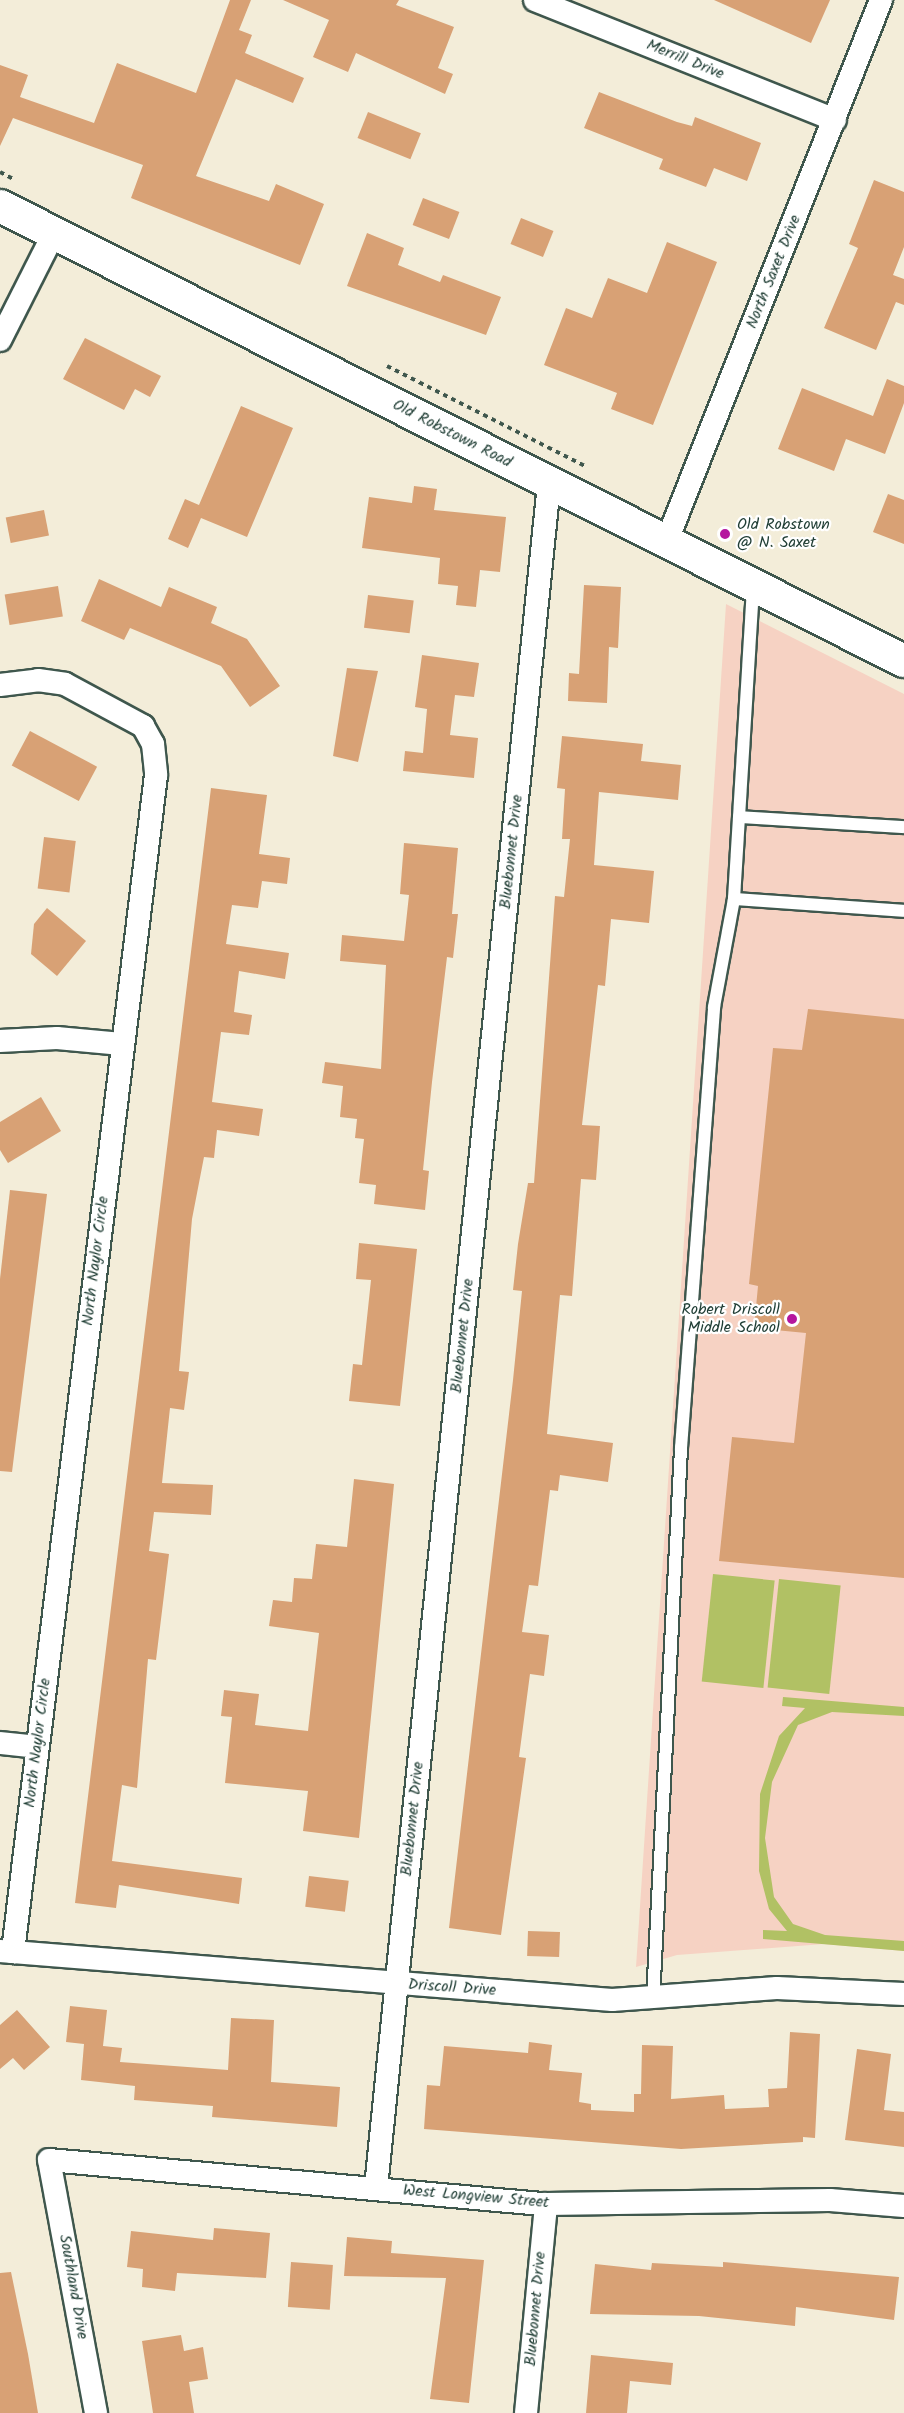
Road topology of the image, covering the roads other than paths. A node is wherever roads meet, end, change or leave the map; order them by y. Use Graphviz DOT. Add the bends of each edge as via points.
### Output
graph roads {
  1 [pos="535,0"];
  2 [pos="881,0"];
  3 [pos="835,120"];
  4 [pos="0,206"];
  5 [pos="54,233"];
  6 [pos="0,340"];
  7 [pos="549,484"];
  8 [pos="666,543"];
  9 [pos="753,586"];
  10 [pos="904,661"];
  11 [pos="0,685"];
  12 [pos="739,817"];
  13 [pos="904,827"];
  14 [pos="734,899"];
  15 [pos="904,911"];
  16 [pos="0,1041"];
  17 [pos="122,1044"];
  18 [pos="0,1743"];
  19 [pos="37,1747"];
  20 [pos="7,1951"];
  21 [pos="397,1984"];
  22 [pos="904,1994"];
  23 [pos="653,1999"];
  24 [pos="49,2160"];
  25 [pos="376,2187"];
  26 [pos="546,2204"];
  27 [pos="904,2206"];
  28 [pos="96,2413"];
  29 [pos="526,2413"];
  1 -- 3 [label="street, Merrill Drive"];
  2 -- 3 [label="street, North Saxet Drive"];
  3 -- 8 [label="street, North Saxet Drive"];
  4 -- 5 [label="street, Old Robstown Road"];
  5 -- 6 [label="street"];
  5 -- 7 [label="street, Old Robstown Road"];
  7 -- 8 [label="street, Old Robstown Road"];
  7 -- 21 [label="street, Bluebonnet Drive"];
  8 -- 9 [label="street, Old Robstown Road"];
  9 -- 10 [label="street, Old Robstown Road"];
  9 -- 12 [label="lane"];
  11 -- 17 [label="street, North Naylor Circle" via="38,680 65,684 143,726 153,744 156,775"];
  12 -- 13 [label="lane"];
  12 -- 14 [label="lane"];
  14 -- 15 [label="lane"];
  14 -- 23 [label="lane" via="714,1007 681,1448"];
  16 -- 17 [label="street" via="57,1038"];
  17 -- 19 [label="street, North Naylor Circle"];
  18 -- 19 [label="street"];
  19 -- 20 [label="street, North Naylor Circle"];
  20 -- 21 [label="street, Driscoll Drive"];
  21 -- 23 [label="street, Driscoll Drive"];
  21 -- 25 [label="street, Bluebonnet Drive"];
  22 -- 23 [label="street, Driscoll Drive" via="777,1988"];
  24 -- 25 [label="street, West Longview Street"];
  24 -- 28 [label="street, Southland Drive"];
  25 -- 26 [label="street, West Longview Street"];
  26 -- 27 [label="street, West Longview Street" via="807,2200"];
  26 -- 29 [label="street, Bluebonnet Drive"];
}
